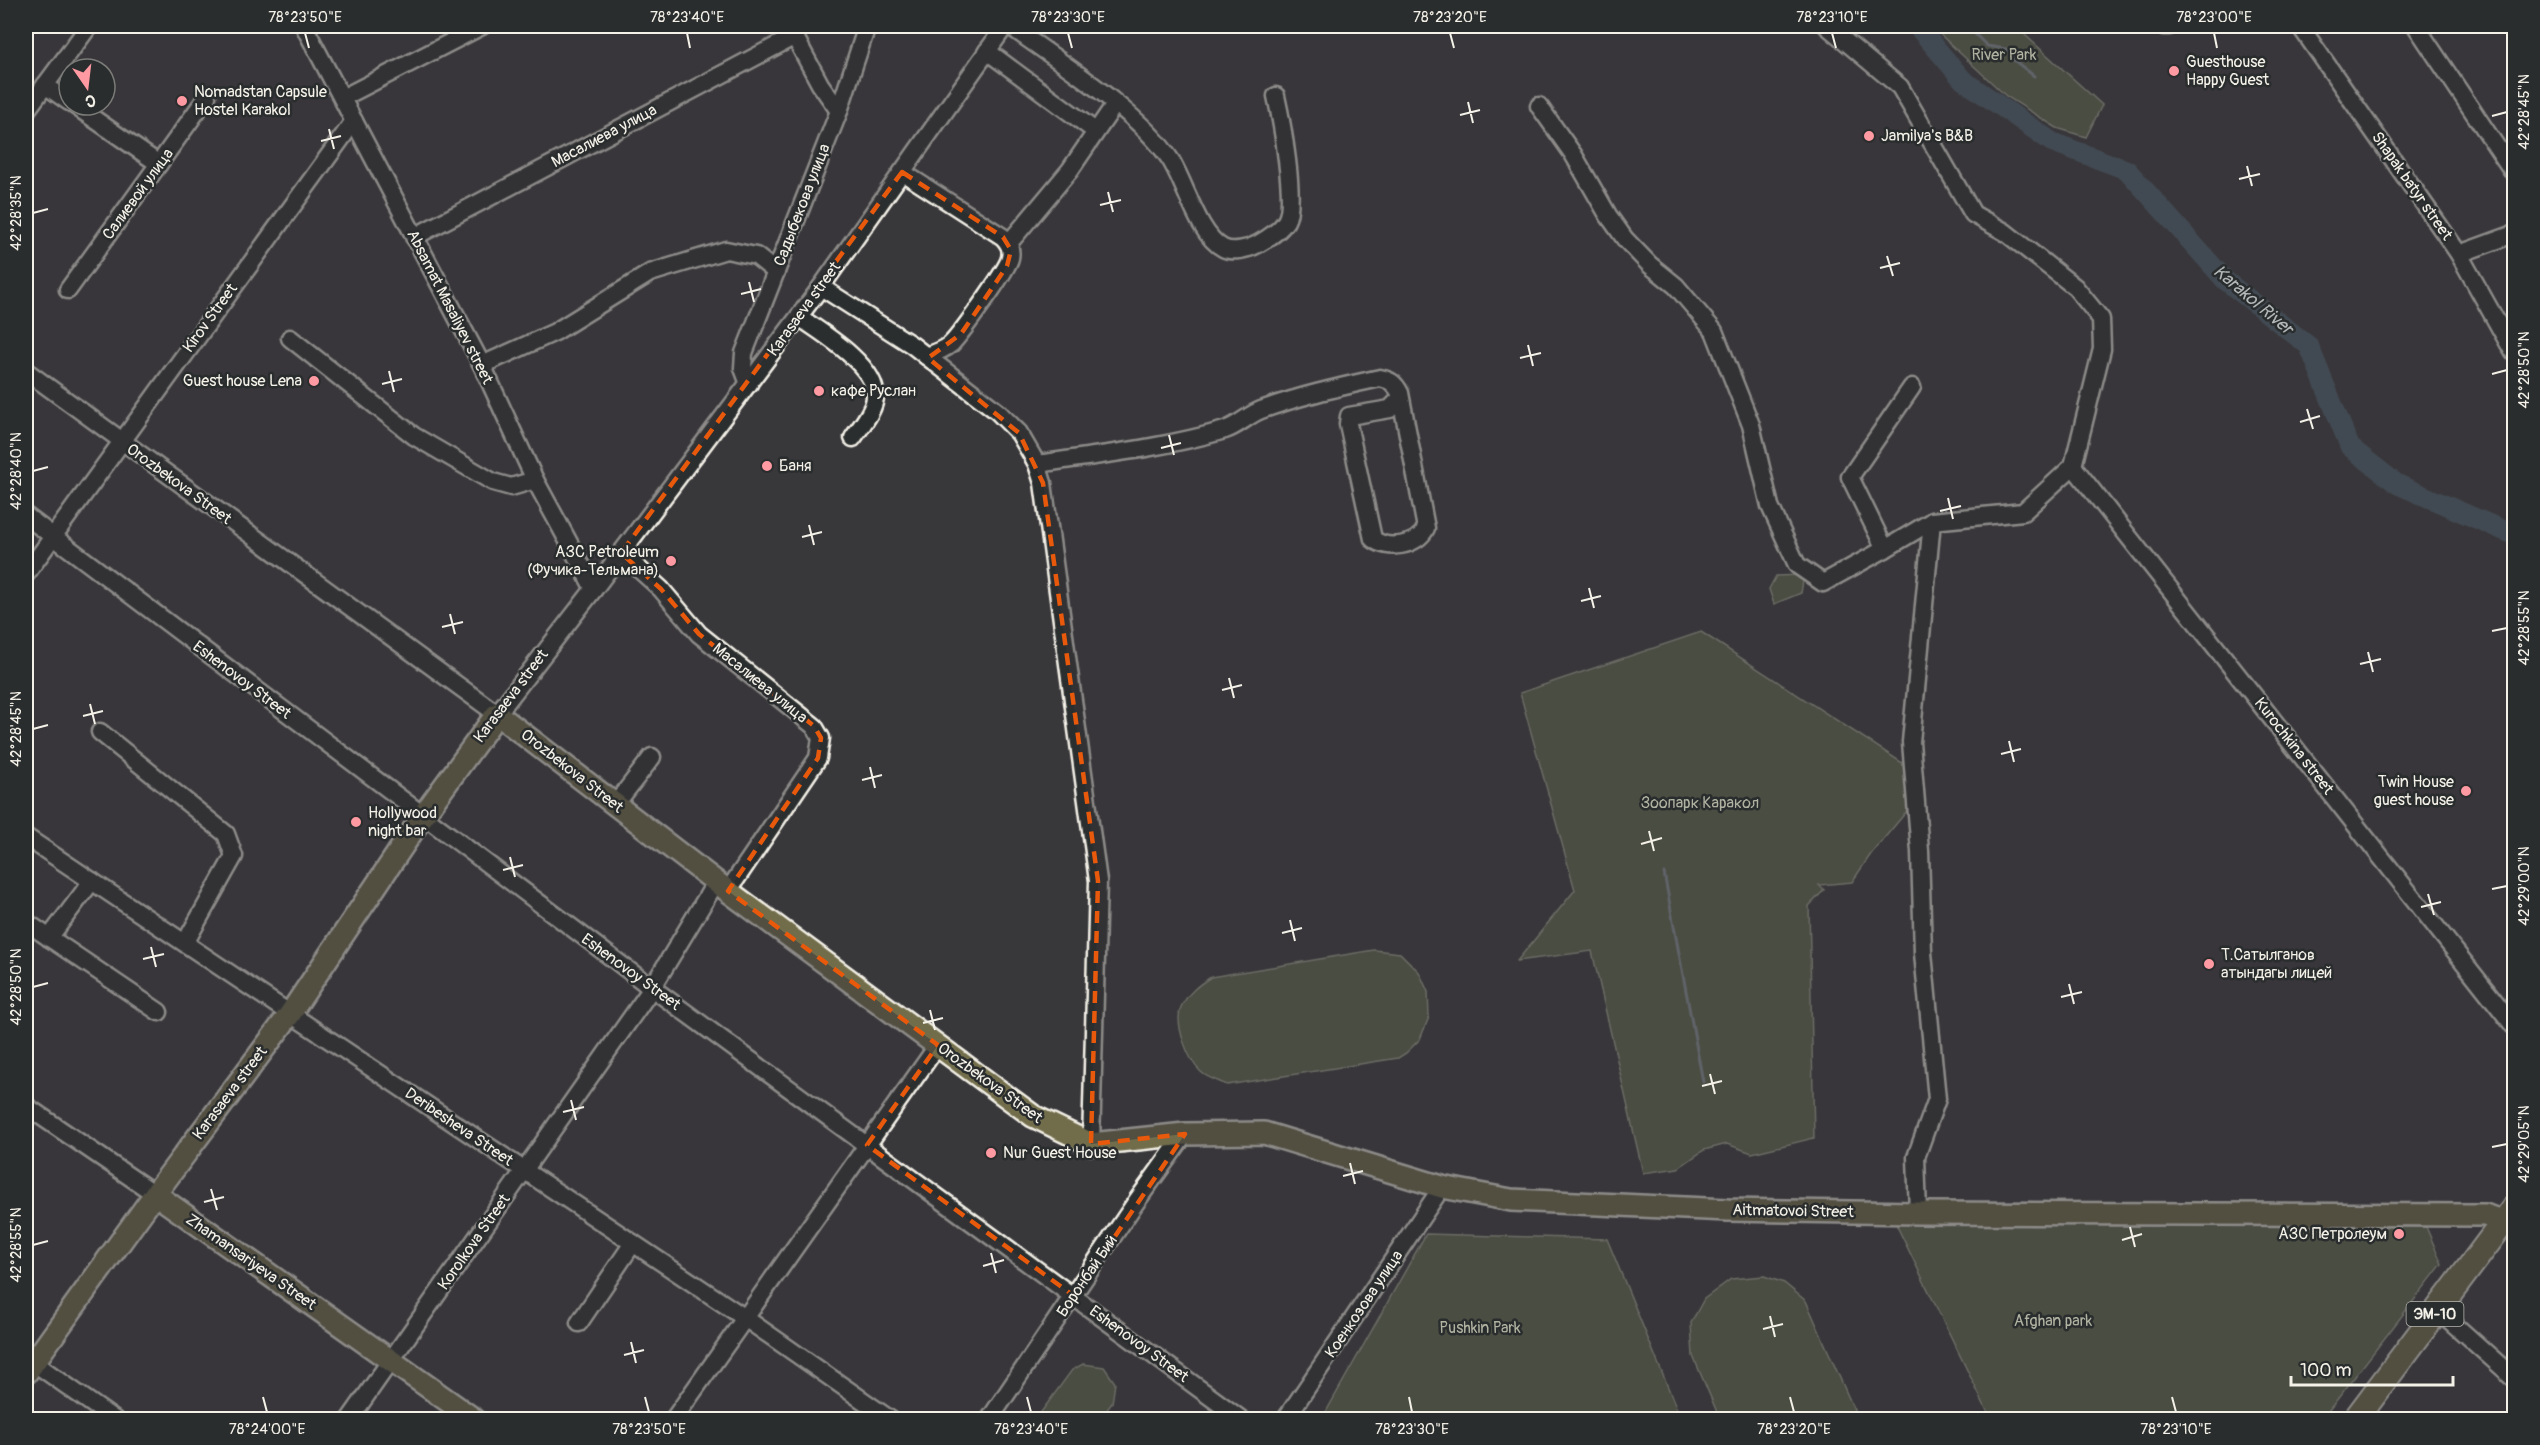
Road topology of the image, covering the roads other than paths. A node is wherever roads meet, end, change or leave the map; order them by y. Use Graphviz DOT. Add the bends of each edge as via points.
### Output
graph roads {
  1 [pos="89,26"];
  2 [pos="304,26"];
  3 [pos="482,26"];
  4 [pos="867,26"];
  5 [pos="1005,26"];
  6 [pos="1010,26"];
  7 [pos="1827,26"];
  8 [pos="2164,26"];
  9 [pos="2169,26"];
  10 [pos="2300,26"];
  11 [pos="2416,26"];
  12 [pos="792,31"];
  13 [pos="987,51"];
  14 [pos="45,85"];
  15 [pos="57,94"];
  16 [pos="1275,96"];
  17 [pos="207,97"];
  18 [pos="342,98"];
  19 [pos="1115,104"];
  20 [pos="1539,105"];
  21 [pos="26,111"];
  22 [pos="839,111"];
  23 [pos="91,117"];
  24 [pos="354,121"];
  25 [pos="1095,131"];
  26 [pos="159,164"];
  27 [pos="902,172"];
  28 [pos="2514,173"];
  29 [pos="2514,234"];
  30 [pos="414,237"];
  31 [pos="1009,243"];
  32 [pos="2459,254"];
  33 [pos="776,272"];
  34 [pos="821,287"];
  35 [pos="68,290"];
  36 [pos="799,317"];
  37 [pos="290,338"];
  38 [pos="2514,353"];
  39 [pos="926,356"];
  40 [pos="482,365"];
  41 [pos="26,371"];
  42 [pos="749,384"];
  43 [pos="1912,387"];
  44 [pos="1400,399"];
  45 [pos="853,438"];
  46 [pos="120,441"];
  47 [pos="1037,464"];
  48 [pos="2073,466"];
  49 [pos="535,480"];
  50 [pos="26,516"];
  51 [pos="1932,521"];
  52 [pos="52,536"];
  53 [pos="1885,549"];
  54 [pos="621,553"];
  55 [pos="26,573"];
  56 [pos="594,589"];
  57 [pos="497,714"];
  58 [pos="100,732"];
  59 [pos="652,757"];
  60 [pos="615,805"];
  61 [pos="422,817"];
  62 [pos="26,837"];
  63 [pos="92,881"];
  64 [pos="722,887"];
  65 [pos="26,922"];
  66 [pos="49,938"];
  67 [pos="185,943"];
  68 [pos="652,988"];
  69 [pos="159,1012"];
  70 [pos="290,1014"];
  71 [pos="2514,1026"];
  72 [pos="938,1045"];
  73 [pos="26,1106"];
  74 [pos="1185,1134"];
  75 [pos="1091,1144"];
  76 [pos="867,1145"];
  77 [pos="524,1170"];
  78 [pos="1442,1187"];
  79 [pos="155,1194"];
  80 [pos="1918,1213"];
  81 [pos="2509,1215"];
  82 [pos="633,1243"];
  83 [pos="1074,1296"];
  84 [pos="2438,1310"];
  85 [pos="745,1318"];
  86 [pos="579,1323"];
  87 [pos="392,1360"];
  88 [pos="28,1364"];
  89 [pos="2514,1378"];
  90 [pos="115,1419"];
  91 [pos="349,1419"];
  92 [pos="475,1419"];
  93 [pos="673,1419"];
  94 [pos="891,1419"];
  95 [pos="989,1419"];
  96 [pos="1242,1419"];
  97 [pos="1285,1419"];
  98 [pos="2355,1419"];
  1 -- 14 [label="street"];
  2 -- 18 [label="street, Absamat Masaliyev street"];
  3 -- 18 [label="street"];
  4 -- 22 [label="street, Садыбекова улица"];
  5 -- 13 [label="street, Karasaeva street"];
  6 -- 19 [label="street"];
  7 -- 48 [label="street" via="1900,87 1973,213 2005,232 2075,287 2101,319 2102,349"];
  8 -- 9 [label="street"];
  10 -- 32 [label="street, Shapak batyr street"];
  11 -- 28 [label="street"];
  12 -- 22 [label="street"];
  12 -- 30 [label="street, Масалиева улица"];
  13 -- 25 [label="street"];
  13 -- 27 [label="street, Karasaeva street"];
  14 -- 15 [label="street"];
  14 -- 21 [label="street"];
  16 -- 19 [label="street" via="1282,123 1291,206 1286,221 1268,238 1243,249 1224,249 1215,242 1202,225 1170,159"];
  17 -- 26 [label="street, Салиевой улица"];
  18 -- 24 [label="street, Absamat Masaliyev street"];
  19 -- 25 [label="street"];
  20 -- 53 [label="street" via="1625,239 1676,286 1714,331 1751,425 1770,506 1797,565 1823,583"];
  22 -- 33 [label="street, Садыбекова улица"];
  23 -- 26 [label="street"];
  24 -- 30 [label="street, Absamat Masaliyev street"];
  24 -- 46 [label="street, Kirov Street"];
  25 -- 31 [label="street" via="1070,170"];
  26 -- 35 [label="street, Салиевой улица"];
  27 -- 31 [label="street"];
  27 -- 34 [label="street, Karasaeva street"];
  29 -- 32 [label="street"];
  30 -- 40 [label="street, Absamat Masaliyev street"];
  31 -- 39 [label="street" via="1007,266 961,333 949,346"];
  32 -- 38 [label="street, Shapak batyr street"];
  33 -- 40 [label="street" via="756,256 726,250 650,273 555,332"];
  33 -- 42 [label="street, Садыбекова улица" via="744,353 743,368"];
  34 -- 36 [label="street, Karasaeva street"];
  34 -- 39 [label="street"];
  36 -- 42 [label="street, Karasaeva street"];
  36 -- 45 [label="street" via="846,350 873,385 876,397"];
  37 -- 49 [label="street" via="423,442 493,482 511,487"];
  39 -- 47 [label="street" via="998,412 1019,433"];
  40 -- 49 [label="street, Absamat Masaliyev street"];
  41 -- 46 [label="street, Orozbekova Street"];
  42 -- 54 [label="street, Karasaeva street"];
  43 -- 53 [label="street" via="1850,477"];
  44 -- 44 [label="street" via="1390,408 1349,416 1348,424 1373,539 1388,546 1416,540 1426,528"];
  44 -- 47 [label="street" via="1396,386 1380,378 1259,411 1227,429"];
  46 -- 52 [label="street, Kirov Street"];
  46 -- 57 [label="street, Orozbekova Street"];
  47 -- 75 [label="street" via="1043,483 1098,881"];
  48 -- 51 [label="street" via="2024,512"];
  48 -- 71 [label="street, Kurochkina street"];
  49 -- 56 [label="street, Absamat Masaliyev street"];
  50 -- 52 [label="street, Eshenovoy Street"];
  51 -- 53 [label="street"];
  51 -- 80 [label="street" via="1911,742 1923,953 1937,1099 1916,1157"];
  52 -- 55 [label="street, Kirov Street"];
  52 -- 61 [label="street, Eshenovoy Street"];
  54 -- 56 [label="street, Karasaeva street"];
  54 -- 64 [label="street, Масалиева улица" via="661,589 699,634 813,726 821,738 818,758"];
  56 -- 57 [label="street, Karasaeva street"];
  57 -- 60 [label="main road, Orozbekova Street"];
  57 -- 61 [label="main road, Karasaeva street"];
  58 -- 67 [label="street" via="226,834 232,845 234,856"];
  59 -- 60 [label="street"];
  60 -- 64 [label="main road, Orozbekova Street"];
  61 -- 68 [label="street, Eshenovoy Street"];
  61 -- 70 [label="main road, Karasaeva street"];
  62 -- 63 [label="street, Deribesheva Street"];
  63 -- 66 [label="street"];
  63 -- 67 [label="street, Deribesheva Street"];
  64 -- 68 [label="street, Korolkova Street"];
  64 -- 72 [label="main road, Orozbekova Street"];
  65 -- 66 [label="street"];
  66 -- 69 [label="street"];
  67 -- 70 [label="street, Deribesheva Street"];
  68 -- 76 [label="street, Eshenovoy Street"];
  68 -- 77 [label="street, Korolkova Street"];
  70 -- 77 [label="street, Deribesheva Street"];
  70 -- 79 [label="main road, Karasaeva street"];
  72 -- 75 [label="main road, Orozbekova Street" via="1033,1116"];
  72 -- 76 [label="street"];
  73 -- 79 [label="street, Zhamansariyeva Street"];
  74 -- 75 [label="main road, Aitmatovoi Street"];
  74 -- 78 [label="main road, Aitmatovoi Street" via="1264,1133"];
  74 -- 83 [label="street, Боронбай Бий"];
  76 -- 83 [label="street, Eshenovoy Street"];
  76 -- 85 [label="street"];
  77 -- 82 [label="street, Deribesheva Street"];
  77 -- 87 [label="street, Korolkova Street"];
  78 -- 80 [label="main road, Aitmatovoi Street" via="1511,1200 1728,1210"];
  78 -- 97 [label="street, Коенкозова улица"];
  79 -- 87 [label="main road, Zhamansariyeva Street"];
  79 -- 88 [label="main road, Karasaeva street"];
  80 -- 81 [label="main road, Aitmatovoi Street"];
  81 -- 84 [label="highway, ЭМ-10"];
  82 -- 85 [label="street, Deribesheva Street"];
  82 -- 86 [label="street"];
  83 -- 95 [label="street, Боронбай Бий"];
  83 -- 96 [label="street, Eshenovoy Street"];
  84 -- 89 [label="street"];
  84 -- 98 [label="highway, ЭМ-10"];
  85 -- 93 [label="street"];
  85 -- 94 [label="street, Deribesheva Street"];
  87 -- 91 [label="street, Korolkova Street"];
  87 -- 92 [label="main road, Zhamansariyeva Street"];
  88 -- 90 [label="street"];
}
